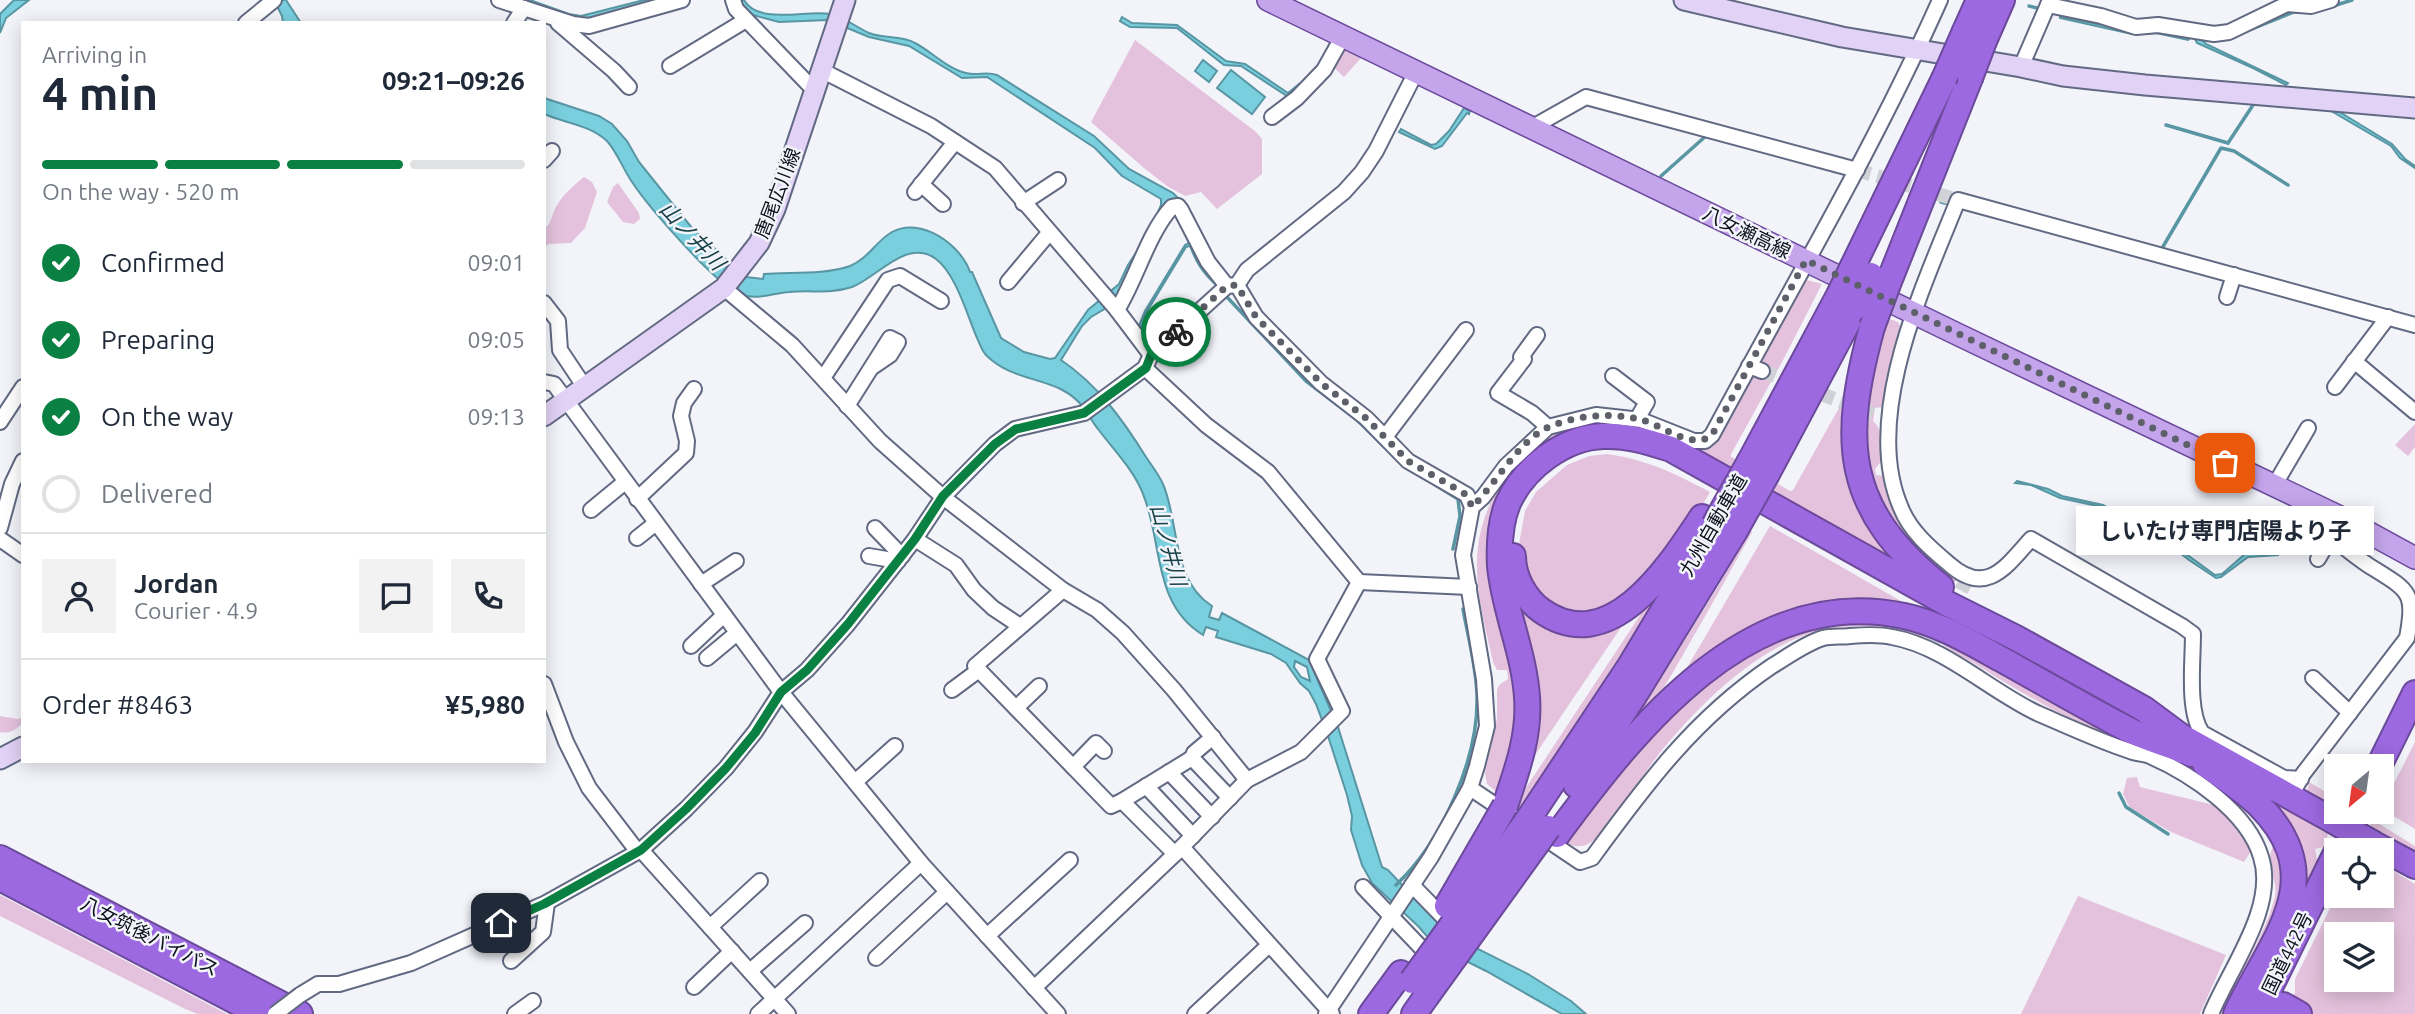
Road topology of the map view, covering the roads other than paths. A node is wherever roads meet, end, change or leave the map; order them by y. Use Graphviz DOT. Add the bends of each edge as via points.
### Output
graph roads {
  1 [pos="499,0"];
  2 [pos="682,0"];
  3 [pos="733,0"];
  4 [pos="1268,0"];
  5 [pos="1684,0"];
  6 [pos="1940,0"];
  7 [pos="1979,0"];
  8 [pos="2002,0"];
  9 [pos="2331,0"];
  10 [pos="2049,3"];
  11 [pos="270,4"];
  12 [pos="524,8"];
  13 [pos="840,14"];
  14 [pos="550,17"];
  15 [pos="746,20"];
  16 [pos="249,21"];
  17 [pos="514,21"];
  18 [pos="1343,36"];
  19 [pos="1975,36"];
  20 [pos="1918,50"];
  21 [pos="670,66"];
  22 [pos="2021,67"];
  23 [pos="821,70"];
  24 [pos="1416,72"];
  25 [pos="629,87"];
  26 [pos="814,90"];
  27 [pos="2415,108"];
  28 [pos="1272,117"];
  29 [pos="1531,128"];
  30 [pos="955,142"];
  31 [pos="1857,170"];
  32 [pos="1058,180"];
  33 [pos="1023,203"];
  34 [pos="943,204"];
  35 [pos="1049,233"];
  36 [pos="1806,260"];
  37 [pos="1864,272"];
  38 [pos="2234,275"];
  39 [pos="1008,282"];
  40 [pos="1232,285"];
  41 [pos="724,287"];
  42 [pos="1841,297"];
  43 [pos="2227,297"];
  44 [pos="942,301"];
  45 [pos="1111,304"];
  46 [pos="546,306"];
  47 [pos="1914,312"];
  48 [pos="2388,317"];
  49 [pos="2415,325"];
  50 [pos="1466,330"];
  51 [pos="1537,335"];
  52 [pos="2354,361"];
  53 [pos="1148,362"];
  54 [pos="871,368"];
  55 [pos="1612,376"];
  56 [pos="823,378"];
  57 [pos="549,383"];
  58 [pos="584,386"];
  59 [pos="2335,387"];
  60 [pos="694,389"];
  61 [pos="21,390"];
  62 [pos="566,400"];
  63 [pos="847,406"];
  64 [pos="2415,412"];
  65 [pos="546,415"];
  66 [pos="1637,419"];
  67 [pos="0,422"];
  68 [pos="1548,427"];
  69 [pos="2308,428"];
  70 [pos="1385,437"];
  71 [pos="1752,464"];
  72 [pos="21,465"];
  73 [pos="625,482"];
  74 [pos="2274,486"];
  75 [pos="943,496"];
  76 [pos="637,499"];
  77 [pos="1472,507"];
  78 [pos="591,510"];
  79 [pos="656,523"];
  80 [pos="1717,524"];
  81 [pos="0,528"];
  82 [pos="875,528"];
  83 [pos="2366,532"];
  84 [pos="636,538"];
  85 [pos="0,539"];
  86 [pos="915,539"];
  87 [pos="21,554"];
  88 [pos="2355,555"];
  89 [pos="869,556"];
  90 [pos="900,558"];
  91 [pos="2415,558"];
  92 [pos="2318,559"];
  93 [pos="736,561"];
  94 [pos="1359,582"];
  95 [pos="701,584"];
  96 [pos="1469,587"];
  97 [pos="1063,590"];
  98 [pos="723,615"];
  99 [pos="1020,626"];
  100 [pos="737,633"];
  101 [pos="1979,633"];
  102 [pos="691,646"];
  103 [pos="707,658"];
  104 [pos="979,670"];
  105 [pos="2314,678"];
  106 [pos="1039,685"];
  107 [pos="546,689"];
  108 [pos="951,690"];
  109 [pos="781,692"];
  110 [pos="2415,693"];
  111 [pos="1016,708"];
  112 [pos="2350,713"];
  113 [pos="1213,737"];
  114 [pos="895,746"];
  115 [pos="21,748"];
  116 [pos="1104,751"];
  117 [pos="2385,754"];
  118 [pos="2196,757"];
  119 [pos="1192,758"];
  120 [pos="0,759"];
  121 [pos="1073,766"];
  122 [pos="1169,772"];
  123 [pos="1247,780"];
  124 [pos="855,782"];
  125 [pos="1146,786"];
  126 [pos="1470,788"];
  127 [pos="1230,798"];
  128 [pos="1122,801"];
  129 [pos="1212,817"];
  130 [pos="2346,824"];
  131 [pos="1545,827"];
  132 [pos="2273,831"];
  133 [pos="1193,836"];
  134 [pos="2334,838"];
  135 [pos="640,851"];
  136 [pos="1178,851"];
  137 [pos="2261,853"];
  138 [pos="0,858"];
  139 [pos="2394,858"];
  140 [pos="1070,859"];
  141 [pos="921,863"];
  142 [pos="2324,863"];
  143 [pos="2394,863"];
  144 [pos="2415,866"];
  145 [pos="2415,877"];
  146 [pos="0,878"];
  147 [pos="760,881"];
  148 [pos="1363,887"];
  149 [pos="1410,888"];
  150 [pos="947,892"];
  151 [pos="547,902"];
  152 [pos="1393,914"];
  153 [pos="805,923"];
  154 [pos="710,927"];
  155 [pos="1456,930"];
  156 [pos="987,936"];
  157 [pos="1269,945"];
  158 [pos="732,951"];
  159 [pos="876,958"];
  160 [pos="510,961"];
  161 [pos="1438,965"];
  162 [pos="750,971"];
  163 [pos="694,987"];
  164 [pos="1034,988"];
  165 [pos="1419,996"];
  166 [pos="774,999"];
  167 [pos="533,1001"];
  168 [pos="300,1004"];
  169 [pos="2265,1010"];
  170 [pos="1329,1013"];
  171 [pos="260,1014"];
  172 [pos="275,1014"];
  173 [pos="515,1014"];
  174 [pos="758,1014"];
  175 [pos="788,1014"];
  176 [pos="1057,1014"];
  177 [pos="1195,1014"];
  178 [pos="1371,1014"];
  179 [pos="1386,1014"];
  180 [pos="2211,1014"];
  181 [pos="2236,1014"];
  182 [pos="2299,1014"];
  1 -- 12 [label="street"];
  2 -- 14 [label="street" via="589,26"];
  3 -- 15 [label="street"];
  4 -- 18 [label="main road, 八女瀬高線"];
  5 -- 20 [label="street"];
  6 -- 20 [label="street"];
  7 -- 19 [label="highway, 九州自動車道"];
  8 -- 19 [label="highway, 九州自動車道"];
  9 -- 10 [label="street" via="2311,6 2287,4 2229,32 2214,34 2158,25 2136,27"];
  10 -- 22 [label="street"];
  11 -- 16 [label="street"];
  12 -- 14 [label="street"];
  12 -- 17 [label="street"];
  13 -- 23 [label="street, 唐尾広川線"];
  14 -- 25 [label="street"];
  15 -- 21 [label="street"];
  15 -- 26 [label="street"];
  18 -- 24 [label="main road, 八女瀬高線"];
  18 -- 28 [label="street" via="1324,70"];
  19 -- 37 [label="highway, 九州自動車道, bridge" via="1944,79 1884,203"];
  19 -- 37 [label="highway, 九州自動車道, bridge" via="1970,78"];
  20 -- 22 [label="street"];
  20 -- 31 [label="street"];
  22 -- 27 [label="street" via="2145,85"];
  23 -- 26 [label="street, 唐尾広川線"];
  23 -- 30 [label="street"];
  24 -- 29 [label="main road, 八女瀬高線"];
  24 -- 40 [label="street" via="1362,172"];
  26 -- 41 [label="street, 唐尾広川線" via="773,213 759,243"];
  29 -- 31 [label="street" via="1586,97"];
  29 -- 36 [label="main road, 八女瀬高線"];
  30 -- 33 [label="street" via="995,169"];
  30 -- 34 [label="street" via="918,188"];
  31 -- 36 [label="street"];
  32 -- 33 [label="street"];
  33 -- 35 [label="street"];
  35 -- 39 [label="street"];
  35 -- 45 [label="street"];
  36 -- 47 [label="main road, 八女瀬高線"];
  36 -- 66 [label="street" via="1756,369 1712,435 1694,441"];
  37 -- 42 [label="highway, 九州自動車道, bridge"];
  37 -- 101 [label="highway, bridge" via="1872,327 1854,421 1864,495 1906,558"];
  38 -- 43 [label="street"];
  38 -- 47 [label="street" via="1958,200"];
  38 -- 48 [label="street"];
  40 -- 45 [label="street" via="1208,262 1178,206 1172,207 1129,292"];
  40 -- 53 [label="street"];
  40 -- 70 [label="street" via="1292,355"];
  41 -- 56 [label="street"];
  41 -- 58 [label="street, 唐尾広川線"];
  42 -- 71 [label="highway, 九州自動車道"];
  42 -- 71 [label="highway"];
  44 -- 56 [label="street" via="900,276 888,280"];
  45 -- 53 [label="street"];
  46 -- 58 [label="street" via="558,321 560,350"];
  47 -- 74 [label="main road, 八女瀬高線"];
  47 -- 112 [label="street" via="1884,418 1887,452 1900,508 1912,528 1954,569 1973,578 1989,578 2000,573 2031,539 2182,626 2193,634 2197,725 2203,733 2297,785"];
  48 -- 49 [label="street"];
  48 -- 52 [label="street"];
  50 -- 70 [label="street"];
  51 -- 68 [label="street" via="1498,393"];
  52 -- 59 [label="street"];
  52 -- 64 [label="street"];
  53 -- 75 [label="street" via="1084,413 1016,429"];
  53 -- 94 [label="street" via="1206,425 1268,472"];
  54 -- 63 [label="street"];
  55 -- 66 [label="street" via="1647,402"];
  56 -- 63 [label="street"];
  57 -- 62 [label="street"];
  58 -- 62 [label="street, 唐尾広川線"];
  60 -- 76 [label="street" via="681,416 690,459"];
  61 -- 67 [label="street"];
  62 -- 65 [label="street, 唐尾広川線"];
  62 -- 73 [label="street"];
  63 -- 75 [label="street"];
  66 -- 68 [label="street" via="1596,415"];
  68 -- 77 [label="street" via="1506,466"];
  69 -- 74 [label="street"];
  70 -- 77 [label="street" via="1408,461 1467,495"];
  71 -- 80 [label="highway, 九州自動車道, bridge"];
  71 -- 80 [label="highway"];
  72 -- 81 [label="street"];
  73 -- 76 [label="street"];
  73 -- 78 [label="street"];
  74 -- 83 [label="main road, 八女瀬高線"];
  75 -- 86 [label="street"];
  75 -- 97 [label="street"];
  76 -- 79 [label="street"];
  77 -- 96 [label="street" via="1463,555"];
  79 -- 84 [label="street"];
  79 -- 95 [label="street"];
  80 -- 101 [label="highway" via="1618,615 1593,622 1574,624 1540,610 1527,598 1513,563 1520,511 1547,472 1566,458 1587,451 1637,450 1672,464"];
  80 -- 131 [label="highway, 九州自動車道" via="1634,696"];
  82 -- 90 [label="street"];
  83 -- 88 [label="street"];
  83 -- 91 [label="main road, 八女瀬高線"];
  85 -- 87 [label="street"];
  86 -- 90 [label="street"];
  86 -- 99 [label="street" via="956,565 974,590"];
  88 -- 92 [label="street" via="2331,537"];
  88 -- 112 [label="street" via="2405,587 2415,611 2407,638"];
  89 -- 90 [label="street"];
  90 -- 109 [label="street" via="848,624"];
  93 -- 95 [label="street"];
  94 -- 96 [label="street"];
  94 -- 123 [label="street" via="1317,659 1342,711 1301,752"];
  95 -- 98 [label="street"];
  96 -- 126 [label="street" via="1487,726"];
  97 -- 99 [label="street"];
  97 -- 113 [label="street" via="1097,610 1123,633"];
  98 -- 100 [label="street"];
  98 -- 102 [label="street"];
  99 -- 104 [label="street" via="975,666"];
  100 -- 103 [label="street"];
  100 -- 109 [label="street"];
  101 -- 118 [label="highway" via="2134,732"];
  101 -- 131 [label="highway" via="1905,616 1847,610 1812,615 1758,636 1730,652 1652,717 1599,778"];
  101 -- 134 [label="highway" via="2144,709"];
  101 -- 165 [label="highway, bridge" via="1948,604 1671,449 1623,436 1601,436 1583,439 1541,461 1508,504 1502,524 1500,568 1527,698 1521,758 1505,806 1459,889"];
  104 -- 108 [label="street"];
  104 -- 111 [label="street"];
  105 -- 112 [label="street"];
  106 -- 111 [label="street"];
  107 -- 135 [label="street" via="589,788"];
  109 -- 124 [label="street"];
  109 -- 135 [label="street" via="726,768"];
  110 -- 117 [label="highway"];
  111 -- 121 [label="street"];
  113 -- 119 [label="street"];
  113 -- 123 [label="street"];
  114 -- 124 [label="street"];
  115 -- 120 [label="street"];
  116 -- 121 [label="street" via="1096,743"];
  118 -- 134 [label="highway"];
  118 -- 181 [label="highway" via="2259,805 2287,839 2293,856 2288,913"];
  119 -- 122 [label="street"];
  119 -- 127 [label="street"];
  121 -- 128 [label="street" via="1111,806"];
  122 -- 125 [label="street"];
  122 -- 129 [label="street"];
  123 -- 127 [label="street"];
  124 -- 141 [label="street"];
  125 -- 128 [label="street"];
  125 -- 133 [label="street"];
  126 -- 137 [label="street" via="1580,862 1592,858 1659,768 1747,683 1824,638 1892,637 1937,653 2035,712 2131,752 2149,755 2236,813"];
  126 -- 149 [label="street"];
  127 -- 129 [label="street"];
  128 -- 136 [label="street"];
  129 -- 133 [label="street"];
  130 -- 134 [label="highway, 国道442号"];
  131 -- 165 [label="highway, 九州自動車道, bridge"];
  132 -- 137 [label="street"];
  133 -- 136 [label="street"];
  135 -- 151 [label="street"];
  135 -- 154 [label="street"];
  136 -- 157 [label="street"];
  136 -- 164 [label="street"];
  137 -- 180 [label="street" via="2265,887 2261,904"];
  138 -- 168 [label="highway, 八女筑後バイパス"];
  139 -- 144 [label="highway"];
  140 -- 156 [label="street"];
  141 -- 150 [label="street"];
  141 -- 166 [label="street"];
  142 -- 169 [label="highway, 国道442号"];
  143 -- 145 [label="highway"];
  146 -- 171 [label="highway, 八女筑後バイパス"];
  147 -- 154 [label="street"];
  148 -- 152 [label="street"];
  149 -- 152 [label="street"];
  149 -- 155 [label="street"];
  150 -- 156 [label="street"];
  150 -- 159 [label="street"];
  151 -- 160 [label="street" via="543,932"];
  151 -- 168 [label="street" via="411,963 339,984 318,984"];
  152 -- 161 [label="street"];
  152 -- 170 [label="street"];
  153 -- 162 [label="street"];
  154 -- 158 [label="street"];
  156 -- 164 [label="street"];
  157 -- 170 [label="street"];
  157 -- 177 [label="street"];
  158 -- 162 [label="street"];
  158 -- 163 [label="street"];
  162 -- 166 [label="street"];
  164 -- 176 [label="street"];
  165 -- 178 [label="highway"];
  165 -- 179 [label="highway, 九州自動車道"];
  166 -- 174 [label="street"];
  166 -- 175 [label="street"];
  167 -- 173 [label="street"];
  168 -- 172 [label="street, bridge"];
  169 -- 182 [label="highway" via="2283,1005"];
}
